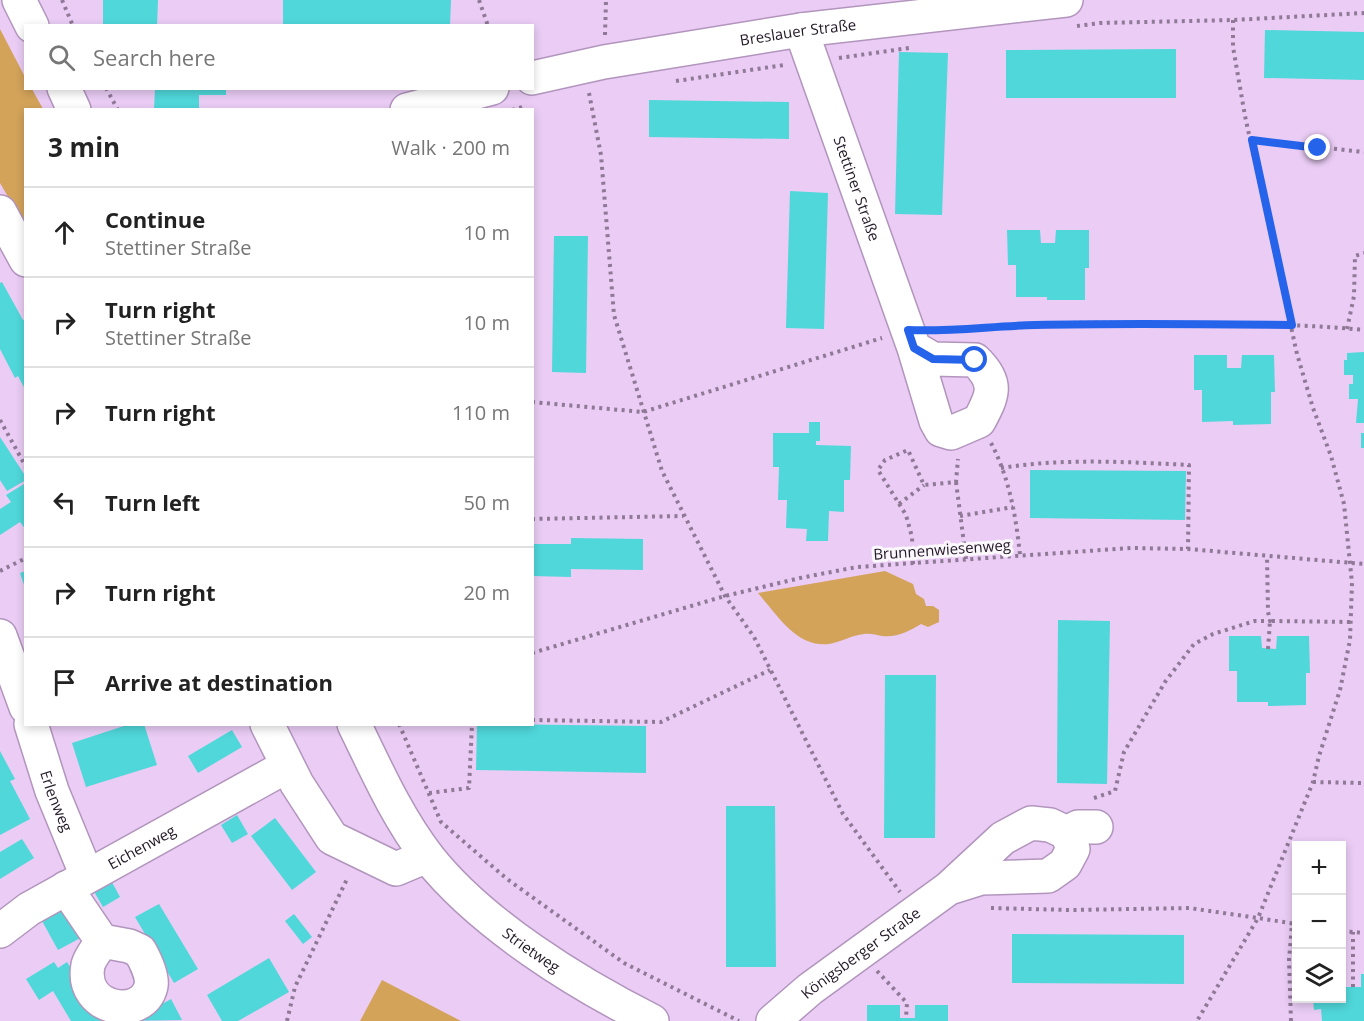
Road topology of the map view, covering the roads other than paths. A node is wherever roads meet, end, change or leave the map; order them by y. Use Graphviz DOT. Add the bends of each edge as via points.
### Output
graph roads {
  1 [pos="19,0"];
  2 [pos="1066,14"];
  3 [pos="31,24"];
  4 [pos="801,30"];
  5 [pos="543,78"];
  6 [pos="65,90"];
  7 [pos="484,90"];
  8 [pos="73,108"];
  9 [pos="415,108"];
  10 [pos="0,212"];
  11 [pos="24,256"];
  12 [pos="911,339"];
  13 [pos="0,636"];
  14 [pos="24,702"];
  15 [pos="32,726"];
  16 [pos="268,726"];
  17 [pos="355,726"];
  18 [pos="286,766"];
  19 [pos="427,856"];
  20 [pos="76,882"];
  21 [pos="949,888"];
  22 [pos="0,930"];
  23 [pos="102,941"];
  24 [pos="652,1021"];
  25 [pos="773,1021"];
  1 -- 3 [label="street"];
  2 -- 4 [label="street, Breslauer Straße"];
  4 -- 5 [label="street, Breslauer Straße" via="604,62"];
  4 -- 12 [label="street, Stettiner Straße"];
  6 -- 8 [label="street"];
  7 -- 9 [label="street"];
  10 -- 11 [label="street"];
  12 -- 12 [label="street, Stettiner Straße" via="941,430 951,433 979,421 992,386 986,370 975,360 933,359"];
  13 -- 14 [label="street"];
  15 -- 20 [label="street, Erlenweg"];
  16 -- 18 [label="street"];
  17 -- 19 [label="street, Strietweg" via="402,818"];
  18 -- 19 [label="street" via="332,838 396,870"];
  18 -- 20 [label="street, Eichenweg"];
  19 -- 24 [label="street, Strietweg" via="480,909 535,953"];
  20 -- 22 [label="street, Eichenweg"];
  20 -- 23 [label="street, Erlenweg"];
  21 -- 21 [label="street, Königsberger Straße" via="981,878 1048,876 1065,864 1082,820 1050,825 1031,823 1003,838"];
  21 -- 25 [label="street, Königsberger Straße" via="810,989"];
}
